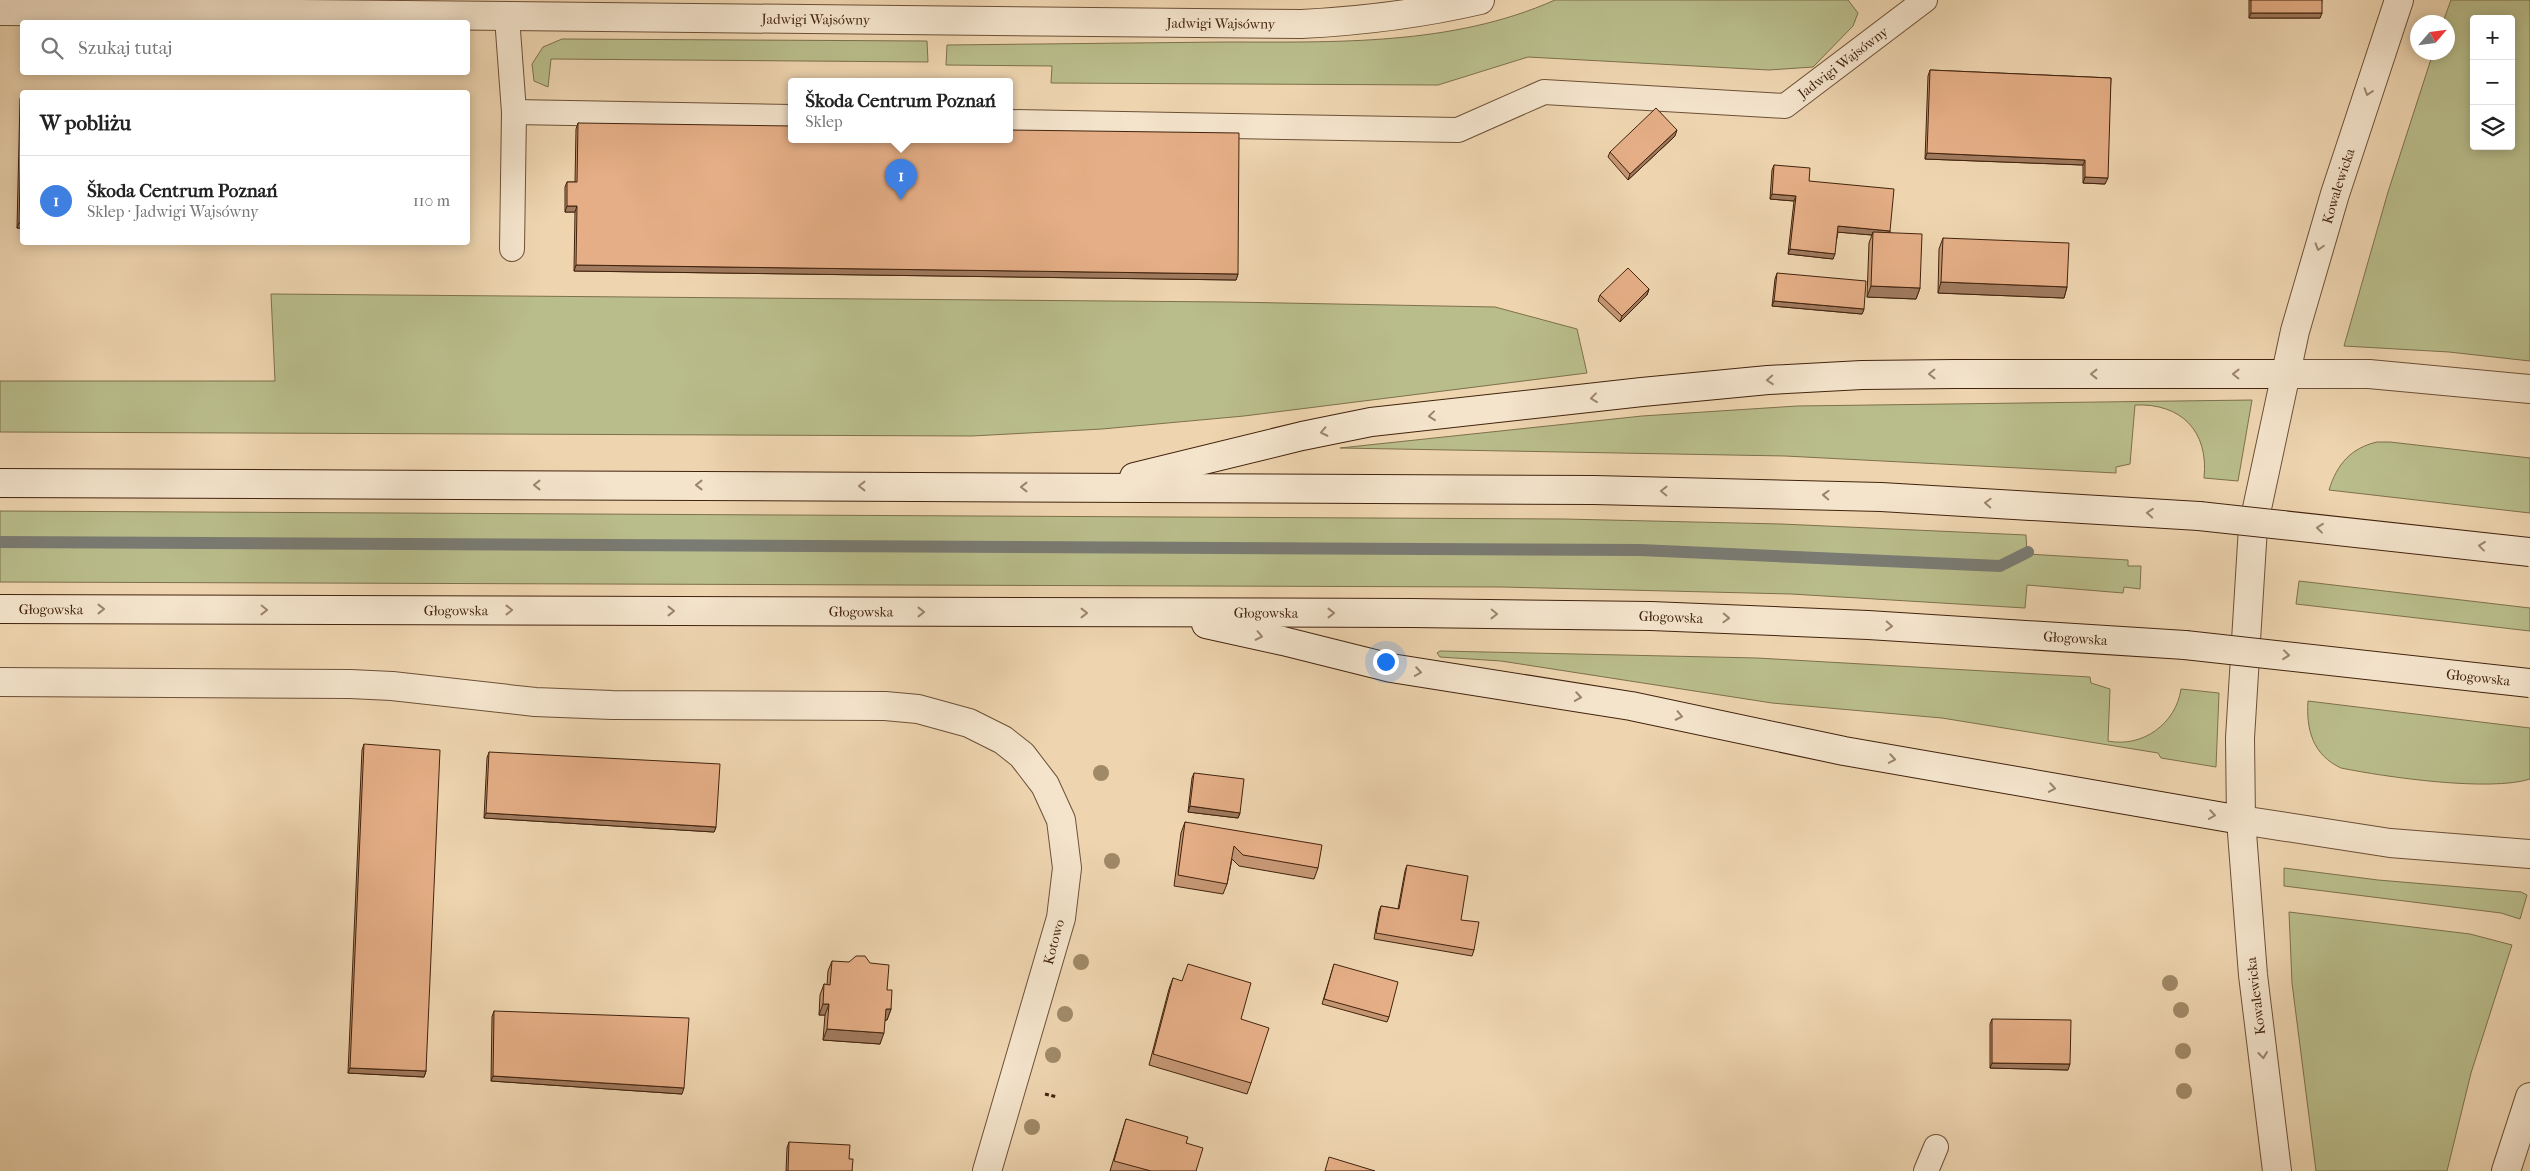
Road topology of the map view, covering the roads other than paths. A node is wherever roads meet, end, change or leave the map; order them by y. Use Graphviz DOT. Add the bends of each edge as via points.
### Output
graph roads {
  1 [pos="1480,0"];
  2 [pos="1925,0"];
  3 [pos="2399,0"];
  4 [pos="0,11"];
  5 [pos="507,17"];
  6 [pos="514,112"];
  7 [pos="788,117"];
  8 [pos="1013,122"];
  9 [pos="512,249"];
  10 [pos="2284,374"];
  11 [pos="2530,389"];
  12 [pos="0,483"];
  13 [pos="1073,487"];
  14 [pos="2530,552"];
  15 [pos="0,609"];
  16 [pos="1125,613"];
  17 [pos="0,682"];
  18 [pos="2530,683"];
  19 [pos="2241,820"];
  20 [pos="2530,854"];
  21 [pos="2530,1097"];
  22 [pos="1936,1147"];
  23 [pos="987,1171"];
  24 [pos="1926,1171"];
  25 [pos="2277,1171"];
  26 [pos="2506,1171"];
  1 -- 5 [label="main road, Jadwigi Wajsówny" via="1358,21 1301,24"];
  2 -- 8 [label="lane, Jadwigi Wajsówny" via="1785,106 1544,92 1458,130"];
  3 -- 10 [label="main road, Kowalewicka, one-way" via="2335,194"];
  4 -- 5 [label="main road, Jadwigi Wajsówny"];
  5 -- 6 [label="lane"];
  6 -- 7 [label="lane"];
  6 -- 9 [label="lane"];
  10 -- 11 [label="main road" via="2369,374"];
  10 -- 13 [label="main road, one-way" via="1862,375 1642,392 1371,422 1119,480"];
  10 -- 19 [label="main road, Kowalewicka" via="2253,527 2240,738"];
  13 -- 12 [label="main road, one-way"];
  14 -- 13 [label="main road, one-way, bridge" via="2199,516 1881,497"];
  15 -- 16 [label="main road, Głogowska, one-way"];
  16 -- 18 [label="main road, Głogowska, one-way, bridge" via="1723,618 2185,645"];
  16 -- 19 [label="main road, one-way" via="1220,627 1391,668 1631,706 1844,751"];
  17 -- 23 [label="main road, Kotowo" via="350,684 535,702 622,706 885,706 939,713 991,733 1022,756 1045,785 1061,820 1067,868 1058,927"];
  19 -- 20 [label="main road" via="2390,843"];
  19 -- 25 [label="main road, Kowalewicka, one-way" via="2253,975"];
  21 -- 26 [label="main road"];
  22 -- 24 [label="lane"];
}
